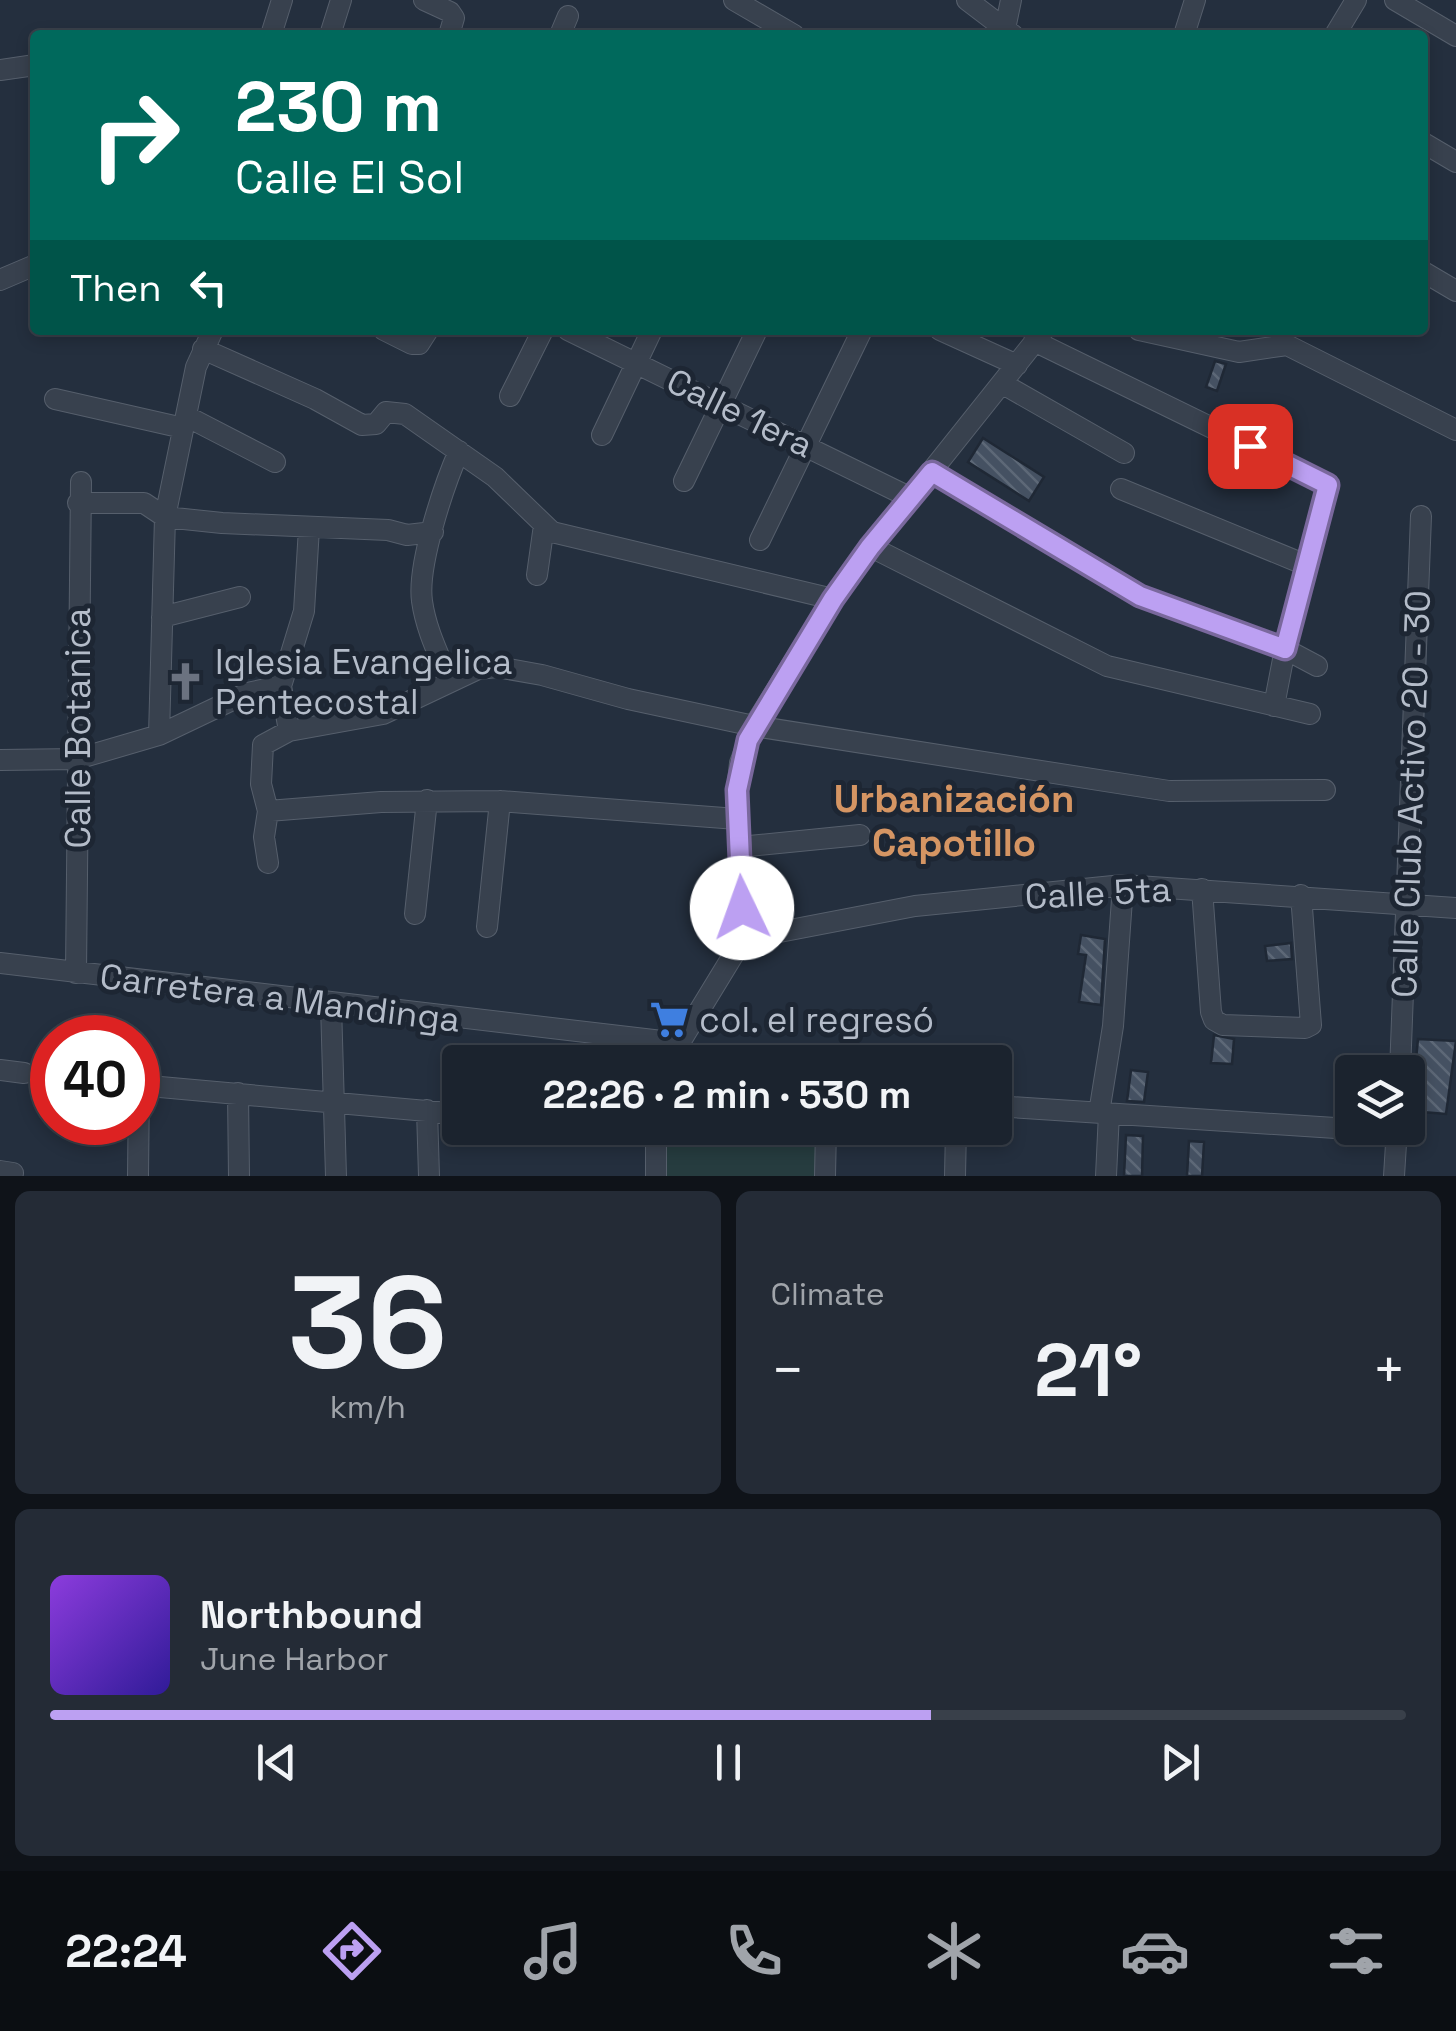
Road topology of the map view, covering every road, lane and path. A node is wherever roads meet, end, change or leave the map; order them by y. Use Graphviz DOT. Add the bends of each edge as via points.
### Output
graph roads {
  1 [pos="282,0"];
  2 [pos="341,0"];
  3 [pos="424,0"];
  4 [pos="734,0"];
  5 [pos="968,0"];
  6 [pos="1011,0"];
  7 [pos="1196,0"];
  8 [pos="1356,0"];
  9 [pos="1395,0"];
  10 [pos="273,30"];
  11 [pos="332,30"];
  12 [pos="450,30"];
  13 [pos="785,30"];
  14 [pos="1006,30"];
  15 [pos="1009,30"];
  16 [pos="1186,30"];
  17 [pos="1338,30"];
  18 [pos="1456,36"];
  19 [pos="30,66"];
  20 [pos="0,70"];
  21 [pos="1428,146"];
  22 [pos="1456,162"];
  23 [pos="30,267"];
  24 [pos="1428,275"];
  25 [pos="0,280"];
  26 [pos="1456,291"];
  27 [pos="394,335"];
  28 [pos="426,335"];
  29 [pos="540,335"];
  30 [pos="578,335"];
  31 [pos="650,335"];
  32 [pos="755,335"];
  33 [pos="860,335"];
  34 [pos="951,335"];
  35 [pos="1162,335"];
  36 [pos="1039,336"];
  37 [pos="208,339"];
  38 [pos="636,363"];
  39 [pos="1016,365"];
  40 [pos="1003,384"];
  41 [pos="510,396"];
  42 [pos="55,399"];
  43 [pos="721,404"];
  44 [pos="185,422"];
  45 [pos="1456,430"];
  46 [pos="602,435"];
  47 [pos="806,446"];
  48 [pos="459,451"];
  49 [pos="1124,453"];
  50 [pos="275,462"];
  51 [pos="932,472"];
  52 [pos="684,481"];
  53 [pos="1121,489"];
  54 [pos="910,498"];
  55 [pos="1421,516"];
  56 [pos="164,518"];
  57 [pos="544,525"];
  58 [pos="309,528"];
  59 [pos="433,532"];
  60 [pos="760,540"];
  61 [pos="870,547"];
  62 [pos="1306,565"];
  63 [pos="538,575"];
  64 [pos="240,597"];
  65 [pos="833,599"];
  66 [pos="162,618"];
  67 [pos="1285,649"];
  68 [pos="1317,666"];
  69 [pos="450,682"];
  70 [pos="281,686"];
  71 [pos="1274,706"];
  72 [pos="1310,714"];
  73 [pos="754,726"];
  74 [pos="289,731"];
  75 [pos="160,735"];
  76 [pos="77,759"];
  77 [pos="0,760"];
  78 [pos="1325,790"];
  79 [pos="427,800"];
  80 [pos="500,801"];
  81 [pos="268,811"];
  82 [pos="737,819"];
  83 [pos="860,835"];
  84 [pos="738,847"];
  85 [pos="268,863"];
  86 [pos="1123,885"];
  87 [pos="1202,890"];
  88 [pos="1301,895"];
  89 [pos="1409,904"];
  90 [pos="1456,908"];
  91 [pos="415,914"];
  92 [pos="486,926"];
  93 [pos="744,939"];
  94 [pos="0,963"];
  95 [pos="76,973"];
  96 [pos="332,1004"];
  97 [pos="679,1044"];
  98 [pos="1401,1055"];
  99 [pos="0,1070"];
  100 [pos="24,1074"];
  101 [pos="160,1087"];
  102 [pos="238,1093"];
  103 [pos="334,1101"];
  104 [pos="1012,1107"];
  105 [pos="428,1110"];
  106 [pos="442,1112"];
  107 [pos="1104,1113"];
  108 [pos="1335,1126"];
  109 [pos="138,1145"];
  110 [pos="656,1145"];
  111 [pos="826,1145"];
  112 [pos="956,1145"];
  113 [pos="1396,1145"];
  114 [pos="138,1176"];
  115 [pos="239,1176"];
  116 [pos="336,1176"];
  117 [pos="429,1176"];
  118 [pos="656,1176"];
  119 [pos="825,1176"];
  120 [pos="955,1176"];
  121 [pos="1106,1176"];
  122 [pos="1394,1176"];
  1 -- 10 [label="street"];
  2 -- 11 [label="street"];
  3 -- 12 [label="street" via="450,12"];
  4 -- 13 [label="street"];
  5 -- 14 [label="street"];
  6 -- 15 [label="street"];
  7 -- 16 [label="street"];
  8 -- 17 [label="street"];
  9 -- 18 [label="street"];
  19 -- 20 [label="street"];
  21 -- 22 [label="street"];
  23 -- 25 [label="street"];
  24 -- 26 [label="street"];
  27 -- 28 [label="street" via="412,344"];
  29 -- 41 [label="street"];
  30 -- 38 [label="street, Calle 1era"];
  31 -- 38 [label="street"];
  32 -- 43 [label="street"];
  33 -- 47 [label="street"];
  34 -- 39 [label="street"];
  35 -- 45 [label="street" via="1239,352 1288,345"];
  36 -- 39 [label="street"];
  36 -- 62 [label="street" via="1328,485"];
  37 -- 44 [label="street"];
  37 -- 48 [label="street" via="362,425 376,424 386,412 405,414"];
  38 -- 43 [label="street, Calle 1era"];
  38 -- 46 [label="street"];
  39 -- 40 [label="street"];
  40 -- 49 [label="street"];
  40 -- 51 [label="street"];
  42 -- 44 [label="street"];
  43 -- 47 [label="street, Calle 1era"];
  43 -- 52 [label="street"];
  44 -- 50 [label="street"];
  44 -- 56 [label="street"];
  47 -- 54 [label="street, Calle 1era"];
  47 -- 60 [label="street"];
  48 -- 57 [label="street"];
  48 -- 59 [label="street"];
  51 -- 54 [label="street"];
  51 -- 67 [label="street" via="1140,596"];
  53 -- 62 [label="street"];
  54 -- 61 [label="street"];
  55 -- 89 [label="street, Calle Club Activo 20 - 30"];
  56 -- 58 [label="street"];
  56 -- 66 [label="street"];
  56 -- 76 [label="street, Calle Botanica" via="144,503 80,493"];
  57 -- 63 [label="street"];
  57 -- 65 [label="street"];
  58 -- 59 [label="street"];
  58 -- 70 [label="street" via="304,611"];
  59 -- 69 [label="street" via="422,595"];
  61 -- 65 [label="street"];
  61 -- 71 [label="street" via="1107,666"];
  62 -- 67 [label="street"];
  64 -- 66 [label="street"];
  65 -- 73 [label="street"];
  66 -- 75 [label="street"];
  67 -- 68 [label="street"];
  67 -- 71 [label="street"];
  69 -- 73 [label="street" via="478,669 515,670"];
  69 -- 74 [label="street" via="383,714"];
  70 -- 74 [label="street"];
  70 -- 75 [label="street" via="247,693"];
  71 -- 72 [label="street"];
  73 -- 78 [label="street" via="1169,791"];
  73 -- 82 [label="street" via="740,763"];
  74 -- 81 [label="street" via="262,745"];
  75 -- 76 [label="street"];
  76 -- 77 [label="street"];
  76 -- 95 [label="street, Calle Botanica"];
  79 -- 80 [label="street"];
  79 -- 81 [label="street"];
  79 -- 91 [label="street"];
  80 -- 82 [label="street"];
  80 -- 92 [label="street"];
  81 -- 85 [label="street"];
  82 -- 84 [label="street"];
  83 -- 84 [label="street"];
  84 -- 93 [label="street"];
  86 -- 87 [label="street, Calle 5ta"];
  86 -- 93 [label="street, Calle 5ta" via="916,906"];
  86 -- 107 [label="street"];
  87 -- 88 [label="street, Calle 5ta"];
  87 -- 88 [label="street" via="1214,1020 1223,1025 1311,1026"];
  88 -- 89 [label="street, Calle 5ta"];
  89 -- 90 [label="street, Calle 5ta"];
  89 -- 98 [label="street, Calle Club Activo 20 - 30"];
  93 -- 97 [label="street"];
  94 -- 95 [label="street, Carretera a Mandinga"];
  95 -- 96 [label="street, Carretera a Mandinga"];
  96 -- 97 [label="street, Carretera a Mandinga"];
  96 -- 103 [label="street"];
  99 -- 100 [label="street"];
  101 -- 102 [label="street"];
  102 -- 103 [label="street"];
  102 -- 115 [label="street"];
  103 -- 105 [label="street"];
  103 -- 116 [label="street"];
  104 -- 107 [label="street"];
  105 -- 106 [label="street"];
  105 -- 117 [label="street"];
  107 -- 108 [label="street"];
  107 -- 121 [label="street"];
  109 -- 114 [label="street"];
  110 -- 118 [label="street"];
  111 -- 119 [label="street"];
  112 -- 120 [label="street"];
  113 -- 122 [label="street"];
}
